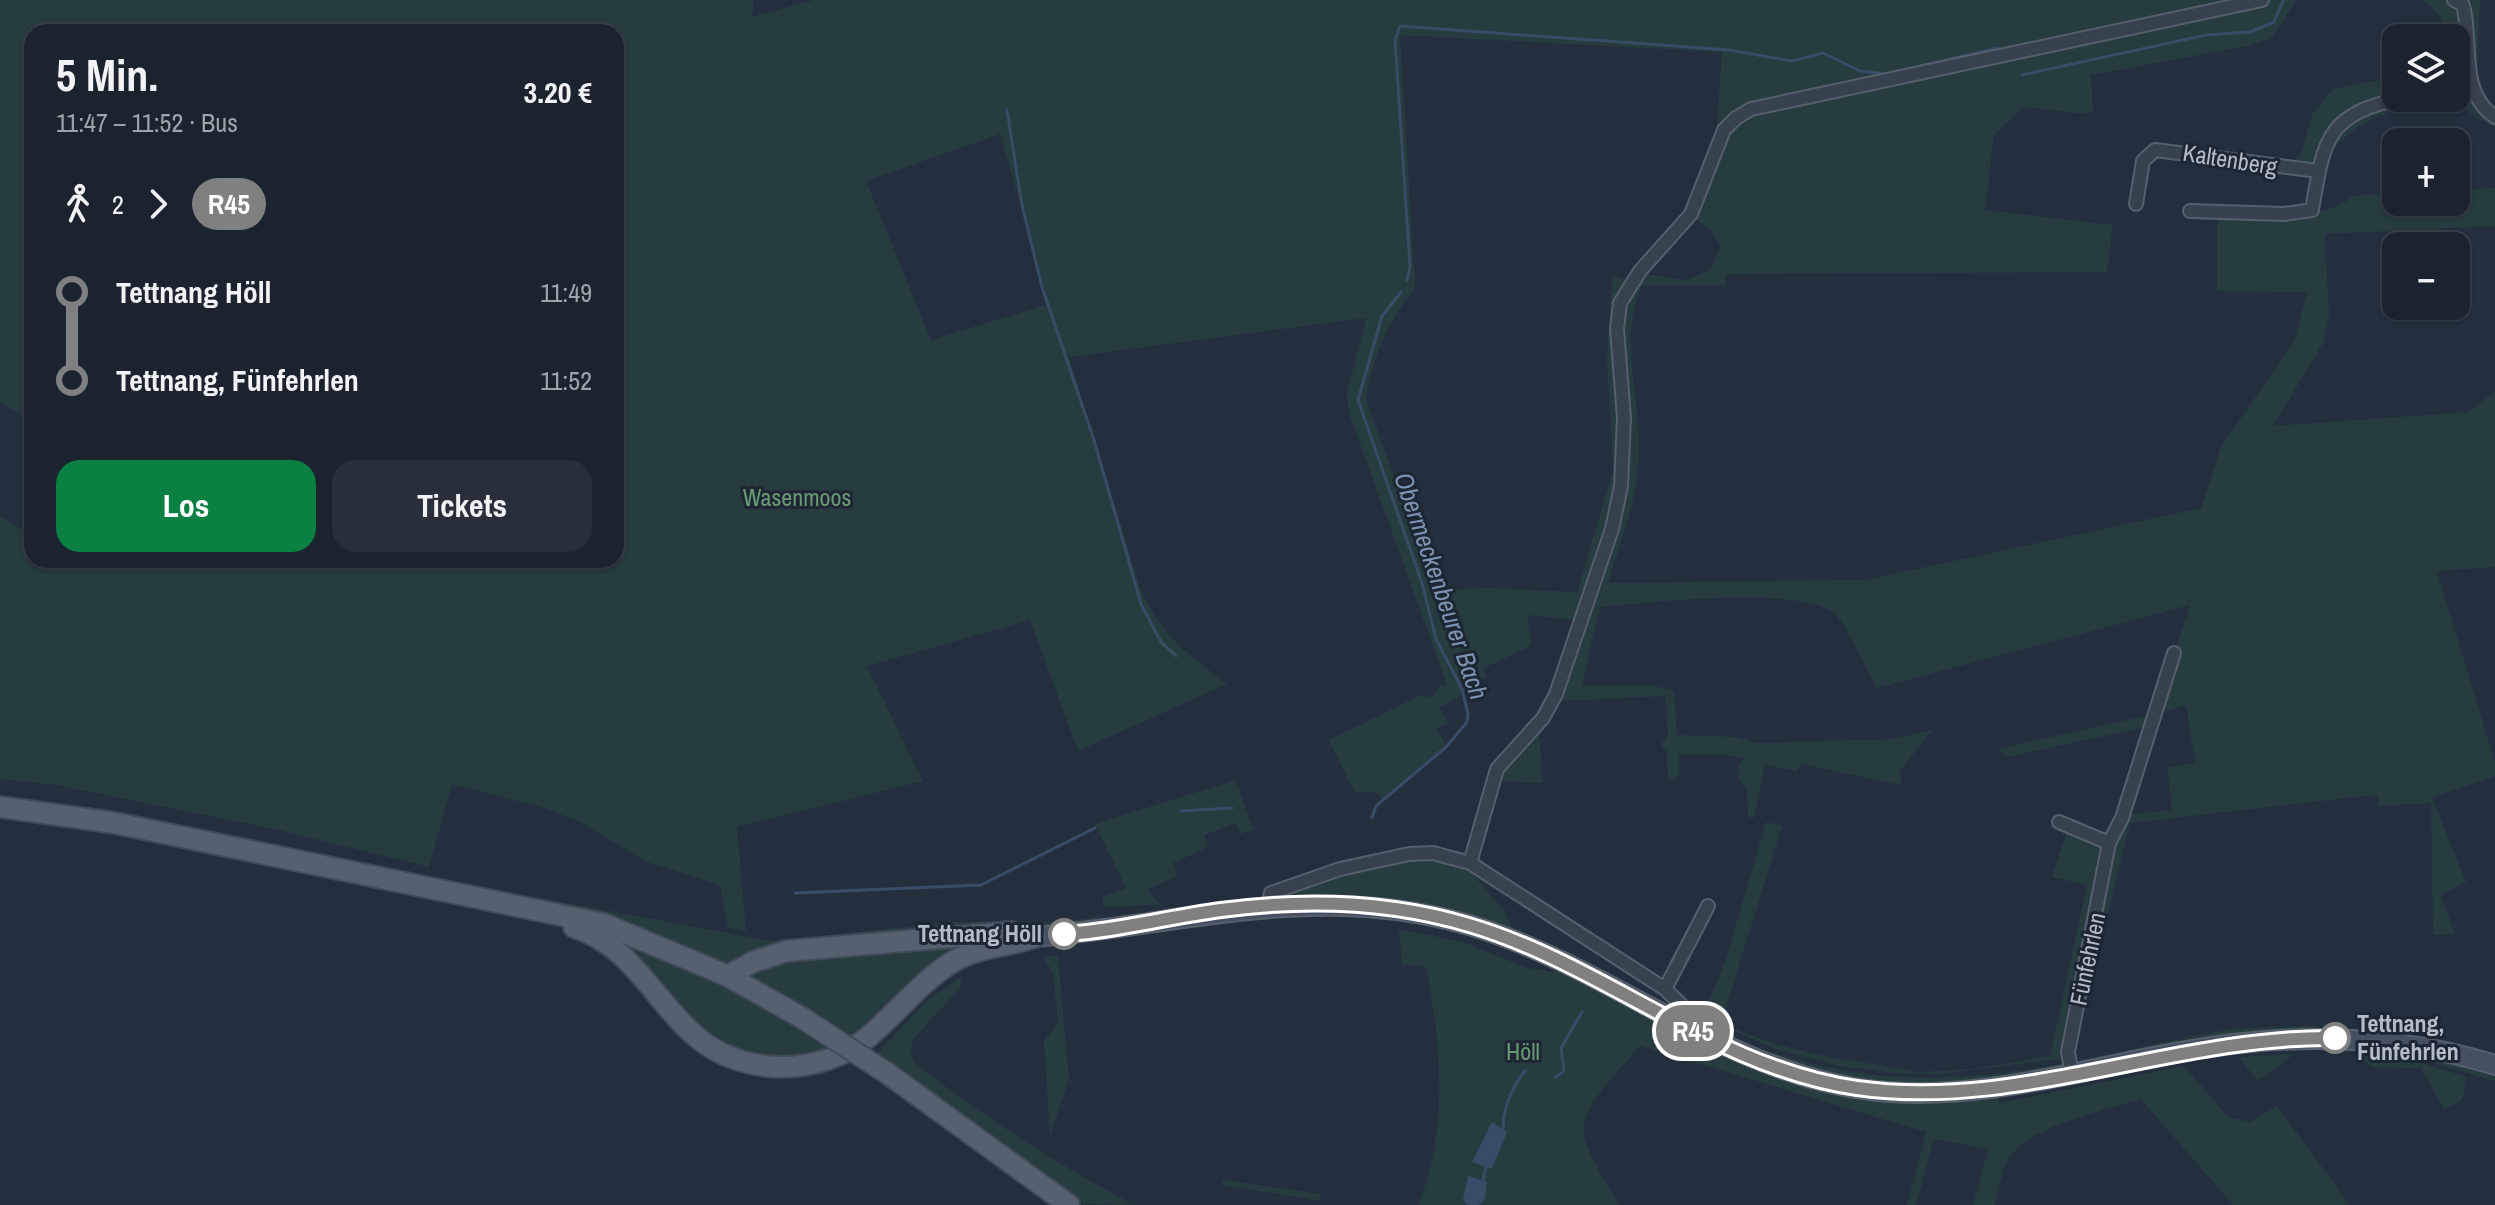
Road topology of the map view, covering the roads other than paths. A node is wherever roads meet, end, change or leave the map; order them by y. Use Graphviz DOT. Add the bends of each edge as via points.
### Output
graph roads {
  1 [pos="2262,0"];
  2 [pos="2461,2"];
  3 [pos="2472,87"];
  4 [pos="2382,102"];
  5 [pos="2495,117"];
  6 [pos="2318,171"];
  7 [pos="2136,204"];
  8 [pos="2190,211"];
  9 [pos="2174,653"];
  10 [pos="0,807"];
  11 [pos="2059,822"];
  12 [pos="2109,843"];
  13 [pos="1470,863"];
  14 [pos="1268,905"];
  15 [pos="1708,906"];
  16 [pos="555,914"];
  17 [pos="1035,937"];
  18 [pos="728,976"];
  19 [pos="1665,989"];
  20 [pos="1689,1030"];
  21 [pos="2495,1065"];
  22 [pos="2072,1074"];
  23 [pos="1069,1205"];
  1 -- 13 [label="street" via="1751,109 1732,121 1691,214 1640,271 1620,303 1624,418 1621,486 1612,529 1550,707 1493,779"];
  2 -- 3 [label="street"];
  3 -- 5 [label="street" via="2478,103"];
  4 -- 6 [label="street" via="2347,116 2329,139"];
  6 -- 7 [label="street, Kaltenberg" via="2155,150 2143,161"];
  6 -- 8 [label="street, Kaltenberg" via="2312,210"];
  9 -- 12 [label="street, Fünfehrlen" via="2123,815"];
  10 -- 16 [label="main road" via="115,823"];
  11 -- 12 [label="street"];
  12 -- 22 [label="street, Fünfehrlen" via="2068,1052"];
  13 -- 14 [label="street" via="1433,853 1381,859 1271,893"];
  13 -- 19 [label="street"];
  14 -- 17 [label="main road"];
  14 -- 20 [label="main road" via="1399,910 1469,925 1551,957"];
  15 -- 19 [label="street"];
  16 -- 17 [label="main road" via="630,960 703,1042 738,1060 777,1067 820,1062 849,1050 955,961 976,950"];
  16 -- 18 [label="main road" via="643,938"];
  17 -- 18 [label="main road" via="1020,932 972,934 787,951"];
  18 -- 23 [label="main road, bridge" via="887,1073"];
  19 -- 20 [label="street" via="1694,1017"];
  20 -- 22 [label="main road" via="1788,1072 1885,1091 1977,1091"];
  21 -- 22 [label="main road" via="2415,1047 2315,1038 2226,1044"];
}
